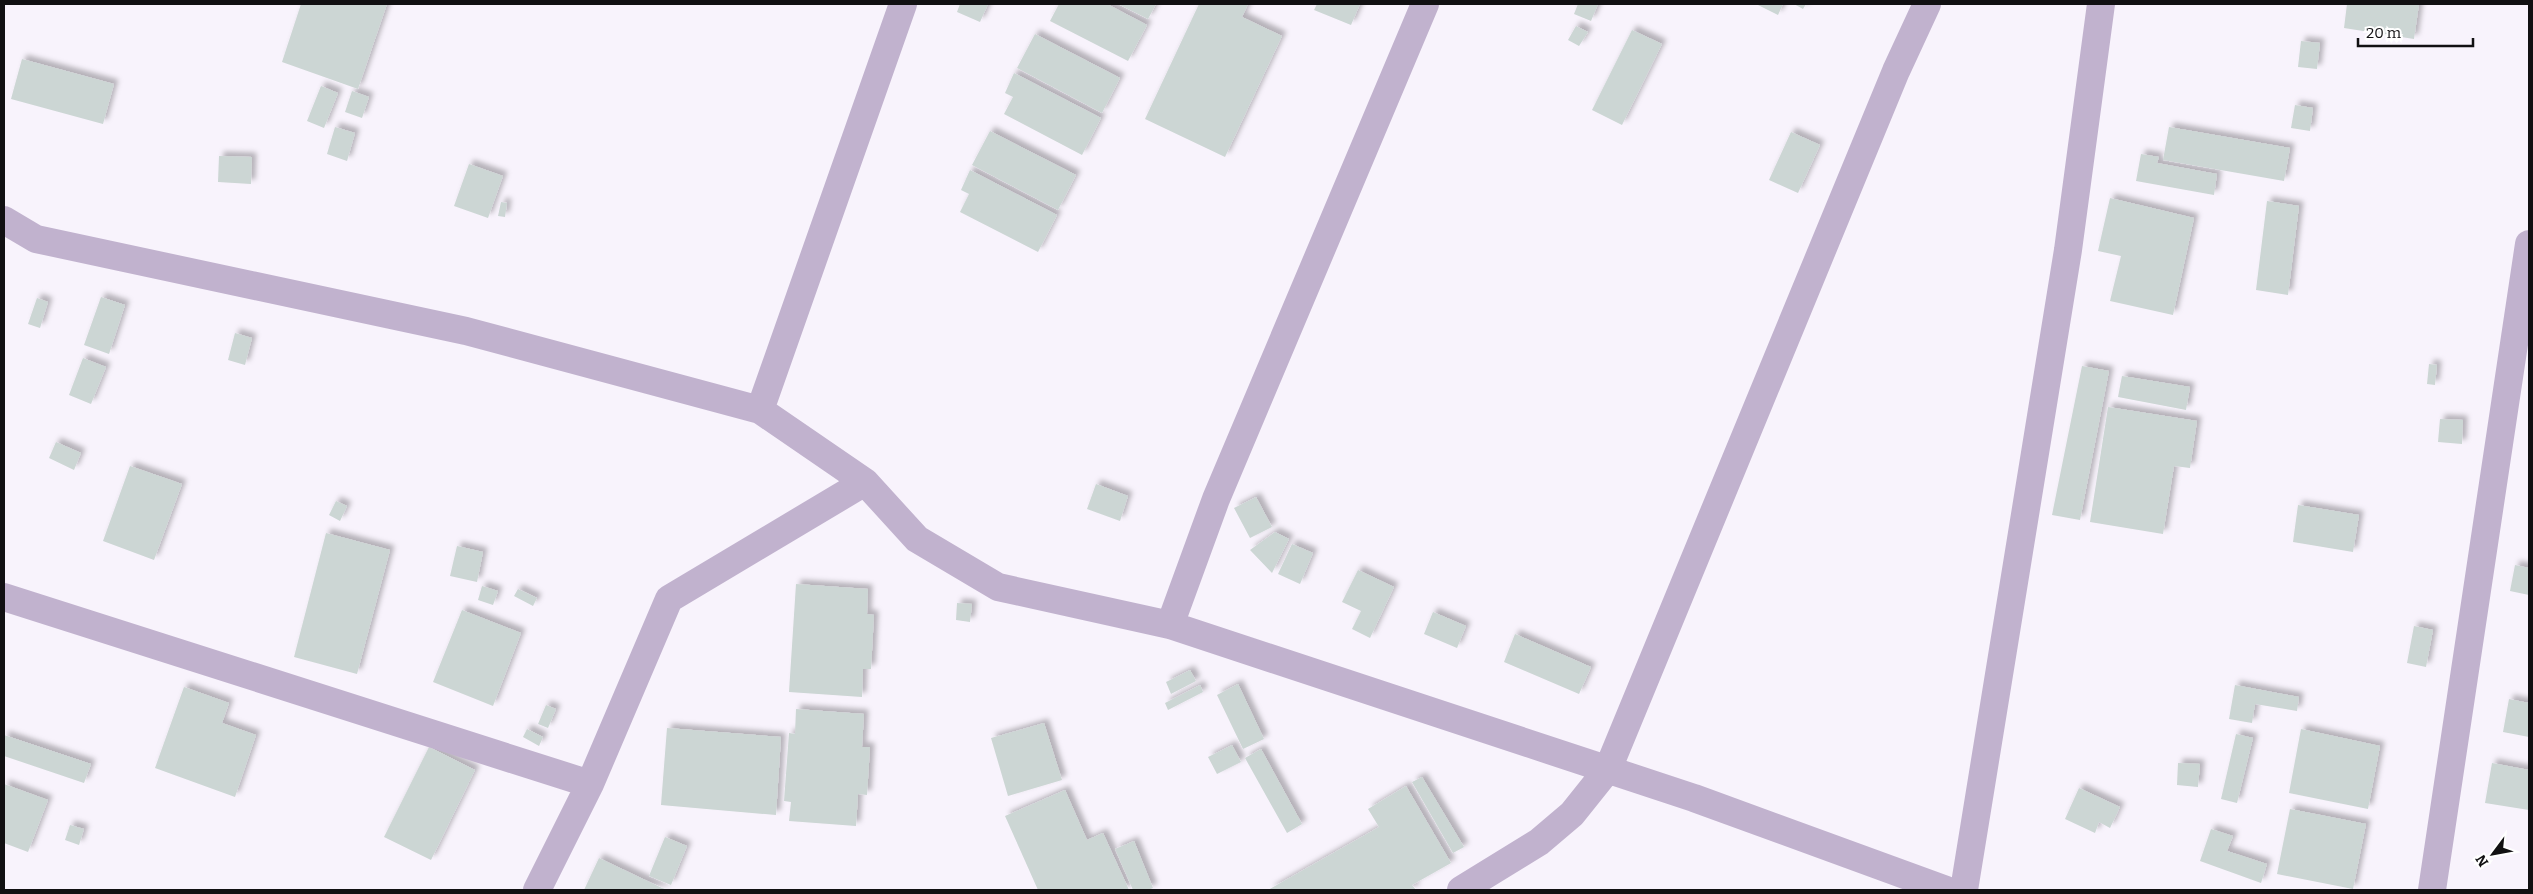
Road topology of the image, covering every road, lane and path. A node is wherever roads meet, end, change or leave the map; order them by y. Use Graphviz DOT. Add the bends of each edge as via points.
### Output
graph roads {
  1 [pos="903,4"];
  2 [pos="1425,4"];
  3 [pos="1927,4"];
  4 [pos="2101,4"];
  5 [pos="4,220"];
  6 [pos="2529,244"];
  7 [pos="760,410"];
  8 [pos="865,482"];
  9 [pos="4,597"];
  10 [pos="1170,625"];
  11 [pos="1608,769"];
  12 [pos="590,784"];
  13 [pos="537,890"];
  14 [pos="1461,890"];
  15 [pos="1946,890"];
  16 [pos="1964,890"];
  17 [pos="2432,890"];
  1 -- 7 [label="street"];
  2 -- 10 [label="street" via="1216,499"];
  3 -- 11 [label="street"];
  4 -- 16 [label="street" via="2066,260"];
  5 -- 7 [label="street" via="36,239 466,331"];
  6 -- 17 [label="street"];
  7 -- 8 [label="street"];
  8 -- 10 [label="street" via="916,539 998,587"];
  8 -- 12 [label="street" via="669,598"];
  9 -- 12 [label="street"];
  10 -- 11 [label="street"];
  11 -- 14 [label="street" via="1572,814 1539,842"];
  11 -- 15 [label="street"];
  12 -- 13 [label="street"];
}
